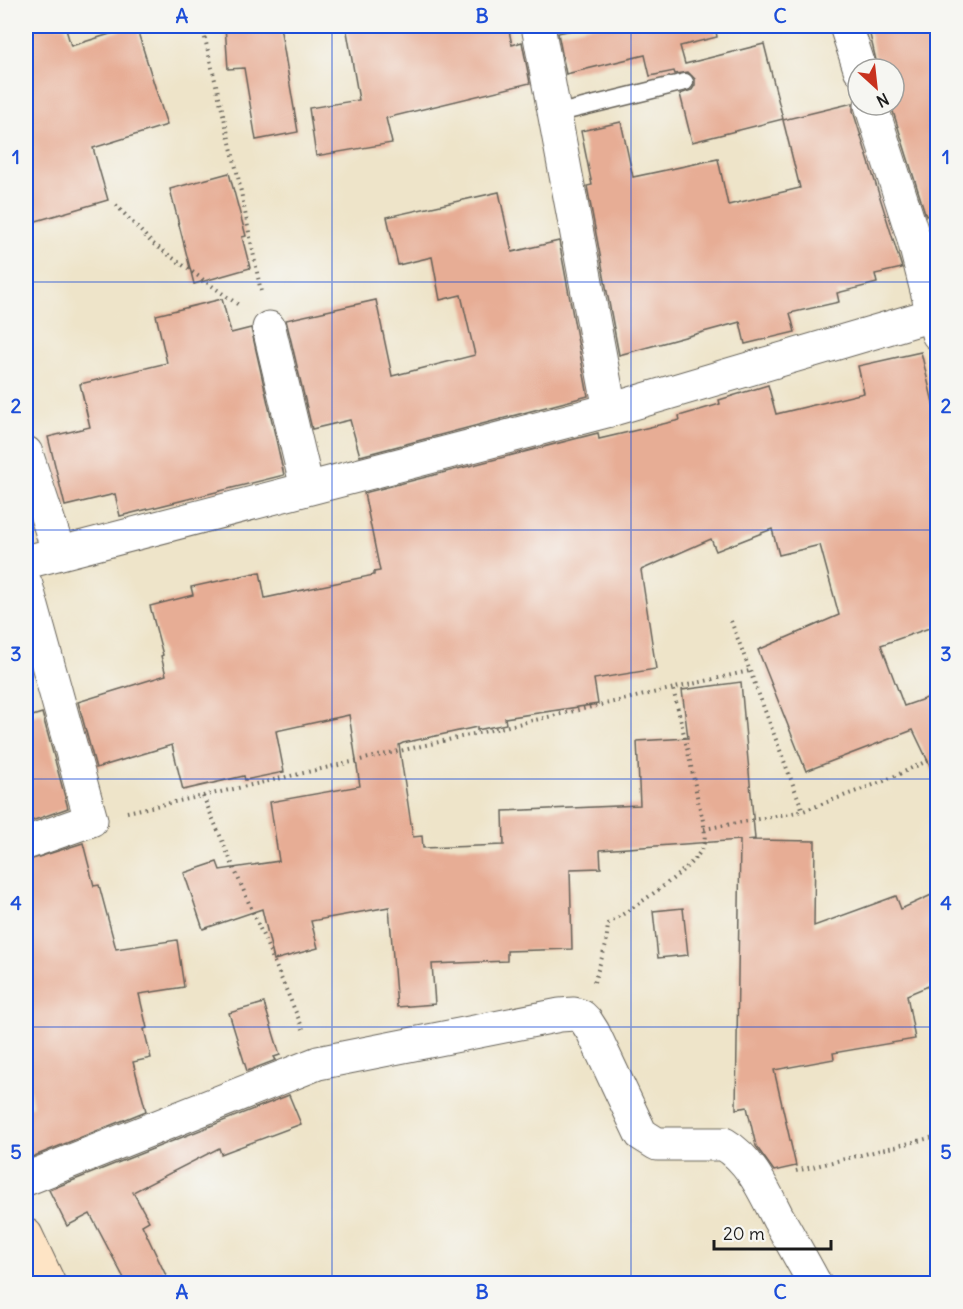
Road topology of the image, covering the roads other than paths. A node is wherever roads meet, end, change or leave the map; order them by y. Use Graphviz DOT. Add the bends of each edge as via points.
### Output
graph roads {
  1 [pos="538,26"];
  2 [pos="846,26"];
  3 [pos="856,57"];
  4 [pos="685,82"];
  5 [pos="555,114"];
  6 [pos="876,117"];
  7 [pos="925,232"];
  8 [pos="934,324"];
  9 [pos="269,328"];
  10 [pos="610,410"];
  11 [pos="26,453"];
  12 [pos="308,488"];
  13 [pos="58,553"];
  14 [pos="26,562"];
  15 [pos="26,585"];
  16 [pos="26,843"];
  17 [pos="26,1179"];
  18 [pos="26,1235"];
  19 [pos="49,1284"];
  20 [pos="815,1284"];
  1 -- 5 [label="street"];
  2 -- 3 [label="street"];
  4 -- 5 [label="lane"];
  5 -- 10 [label="street"];
  6 -- 7 [label="street"];
  7 -- 8 [label="street"];
  8 -- 10 [label="street"];
  9 -- 12 [label="street"];
  10 -- 12 [label="street"];
  11 -- 13 [label="street"];
  12 -- 13 [label="street"];
  13 -- 14 [label="street"];
  15 -- 16 [label="street" via="91,820"];
  17 -- 20 [label="street" via="318,1063 574,1014 581,1016 593,1032 641,1134 657,1144 724,1144 742,1158"];
  18 -- 19 [label="street"];
}
